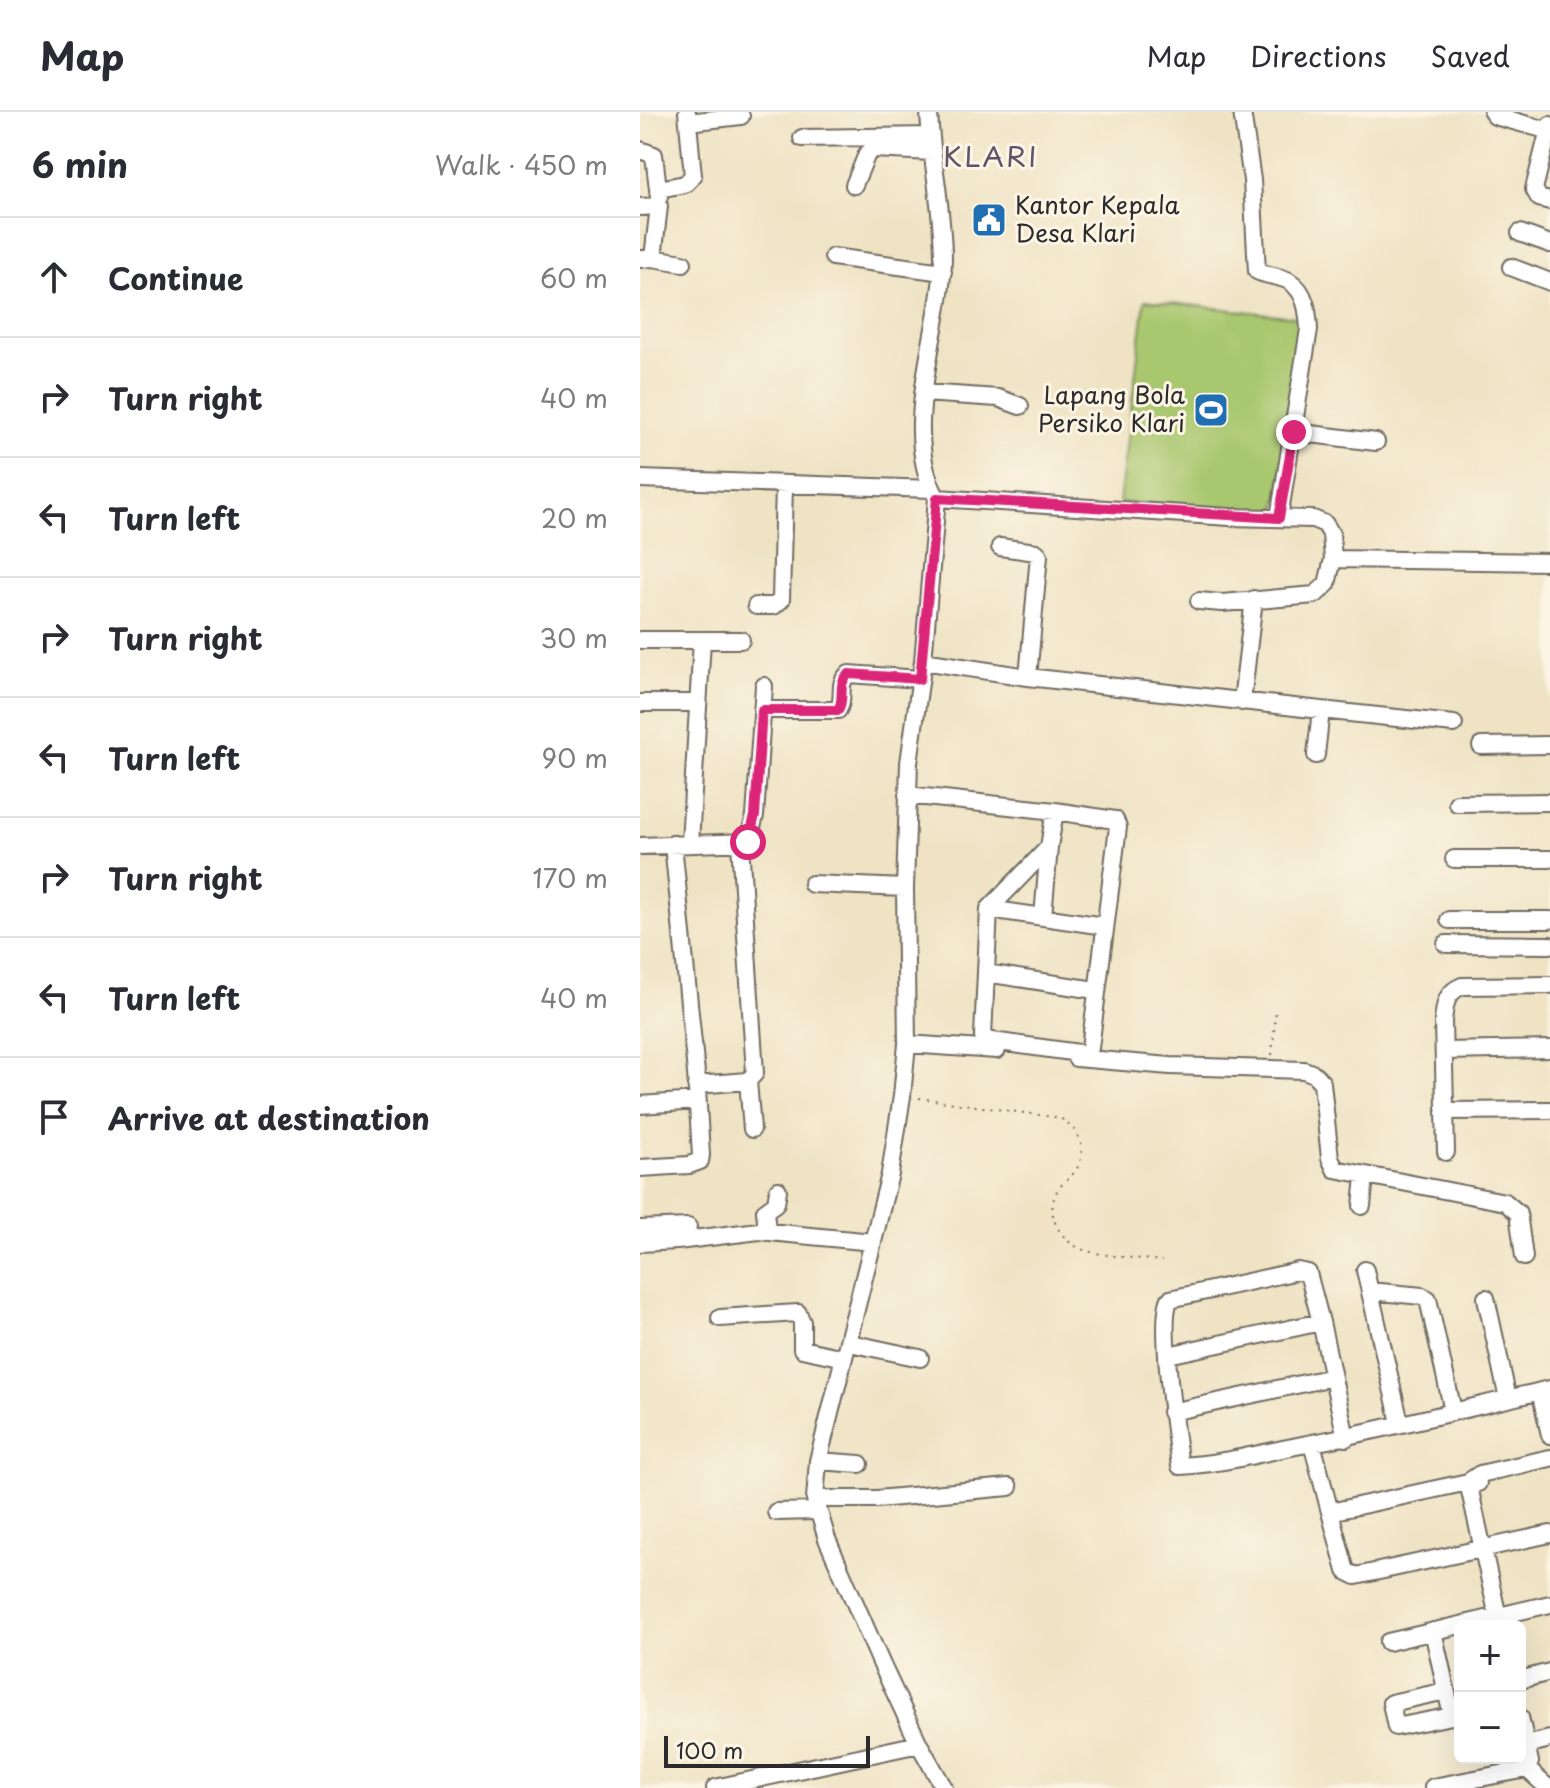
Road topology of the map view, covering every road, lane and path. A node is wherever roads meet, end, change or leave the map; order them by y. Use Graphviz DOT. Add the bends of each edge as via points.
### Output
graph roads {
  1 [pos="929,112"];
  2 [pos="1242,112"];
  3 [pos="1492,112"];
  4 [pos="741,116"];
  5 [pos="687,117"];
  6 [pos="1549,129"];
  7 [pos="802,138"];
  8 [pos="931,144"];
  9 [pos="640,150"];
  10 [pos="854,185"];
  11 [pos="659,197"];
  12 [pos="1550,201"];
  13 [pos="640,207"];
  14 [pos="1520,233"];
  15 [pos="1550,244"];
  16 [pos="833,257"];
  17 [pos="646,258"];
  18 [pos="683,263"];
  19 [pos="1511,267"];
  20 [pos="943,272"];
  21 [pos="1550,282"];
  22 [pos="924,393"];
  23 [pos="1020,406"];
  24 [pos="1294,432"];
  25 [pos="1376,442"];
  26 [pos="640,479"];
  27 [pos="784,486"];
  28 [pos="935,493"];
  29 [pos="1279,518"];
  30 [pos="1000,547"];
  31 [pos="1333,559"];
  32 [pos="1550,562"];
  33 [pos="1254,599"];
  34 [pos="1199,601"];
  35 [pos="756,606"];
  36 [pos="640,640"];
  37 [pos="702,640"];
  38 [pos="741,640"];
  39 [pos="923,661"];
  40 [pos="1028,677"];
  41 [pos="920,679"];
  42 [pos="764,686"];
  43 [pos="1242,702"];
  44 [pos="698,703"];
  45 [pos="640,706"];
  46 [pos="762,710"];
  47 [pos="1321,710"];
  48 [pos="1454,724"];
  49 [pos="1550,745"];
  50 [pos="1481,746"];
  51 [pos="1316,755"];
  52 [pos="907,795"];
  53 [pos="1550,802"];
  54 [pos="1457,803"];
  55 [pos="1055,811"];
  56 [pos="681,843"];
  57 [pos="740,843"];
  58 [pos="640,846"];
  59 [pos="1049,847"];
  60 [pos="1454,859"];
  61 [pos="1550,859"];
  62 [pos="812,884"];
  63 [pos="905,888"];
  64 [pos="989,909"];
  65 [pos="1043,917"];
  66 [pos="1449,920"];
  67 [pos="1550,920"];
  68 [pos="1104,926"];
  69 [pos="1446,944"];
  70 [pos="1550,945"];
  71 [pos="986,973"];
  72 [pos="1550,985"];
  73 [pos="1095,990"];
  74 [pos="1276,1008"];
  75 [pos="907,1044"];
  76 [pos="1550,1049"];
  77 [pos="1444,1051"];
  78 [pos="1086,1056"];
  79 [pos="1271,1069"];
  80 [pos="748,1081"];
  81 [pos="697,1093"];
  82 [pos="902,1096"];
  83 [pos="640,1105"];
  84 [pos="1550,1110"];
  85 [pos="1445,1111"];
  86 [pos="752,1129"];
  87 [pos="1446,1152"];
  88 [pos="640,1168"];
  89 [pos="1365,1176"];
  90 [pos="778,1190"];
  91 [pos="1362,1206"];
  92 [pos="688,1227"];
  93 [pos="640,1229"];
  94 [pos="767,1231"];
  95 [pos="873,1242"];
  96 [pos="640,1243"];
  97 [pos="1524,1257"];
  98 [pos="1162,1261"];
  99 [pos="1365,1270"];
  100 [pos="1370,1291"];
  101 [pos="1486,1298"];
  102 [pos="720,1318"];
  103 [pos="1321,1322"];
  104 [pos="847,1350"];
  105 [pos="1168,1355"];
  106 [pos="920,1358"];
  107 [pos="1333,1377"];
  108 [pos="1545,1390"];
  109 [pos="1508,1399"];
  110 [pos="1453,1411"];
  111 [pos="1171,1412"];
  112 [pos="1400,1423"];
  113 [pos="1550,1435"];
  114 [pos="1346,1438"];
  115 [pos="1312,1443"];
  116 [pos="1550,1458"];
  117 [pos="818,1461"];
  118 [pos="860,1464"];
  119 [pos="1550,1469"];
  120 [pos="1468,1482"];
  121 [pos="1009,1487"];
  122 [pos="816,1505"];
  123 [pos="776,1512"];
  124 [pos="1330,1512"];
  125 [pos="1550,1534"];
  126 [pos="1483,1548"];
  127 [pos="1550,1604"];
  128 [pos="1499,1620"];
  129 [pos="1502,1620"];
  130 [pos="1454,1628"];
  131 [pos="1433,1631"];
  132 [pos="1388,1642"];
  133 [pos="1550,1672"];
  134 [pos="1526,1678"];
  135 [pos="1446,1691"];
  136 [pos="1454,1710"];
  137 [pos="1454,1715"];
  138 [pos="1550,1739"];
  139 [pos="919,1744"];
  140 [pos="1526,1745"];
  141 [pos="1527,1769"];
  142 [pos="754,1784"];
  143 [pos="1433,1787"];
  144 [pos="715,1788"];
  145 [pos="944,1788"];
  146 [pos="1548,1788"];
  1 -- 8 [label="street"];
  2 -- 24 [label="street" via="1257,271 1291,282 1308,310"];
  3 -- 6 [label="street"];
  4 -- 5 [label="street"];
  5 -- 11 [label="street" via="693,176"];
  6 -- 12 [label="street" via="1534,189 1539,198"];
  7 -- 8 [label="street"];
  8 -- 10 [label="street" via="874,149"];
  8 -- 20 [label="street"];
  9 -- 11 [label="street" via="654,155"];
  11 -- 13 [label="street"];
  11 -- 17 [label="street"];
  14 -- 15 [label="street"];
  16 -- 20 [label="street"];
  17 -- 18 [label="street"];
  19 -- 21 [label="street"];
  20 -- 22 [label="street"];
  22 -- 23 [label="street" via="995,398"];
  22 -- 28 [label="street" via="924,458"];
  24 -- 25 [label="street"];
  24 -- 29 [label="street"];
  26 -- 27 [label="street"];
  27 -- 28 [label="street"];
  27 -- 35 [label="street" via="781,600 774,606"];
  28 -- 29 [label="street"];
  28 -- 39 [label="street"];
  29 -- 31 [label="street" via="1325,524"];
  30 -- 40 [label="street" via="1039,555"];
  31 -- 32 [label="street"];
  31 -- 33 [label="street" via="1327,584 1315,595"];
  33 -- 34 [label="street"];
  33 -- 43 [label="street"];
  36 -- 37 [label="street"];
  37 -- 38 [label="street"];
  37 -- 44 [label="street"];
  39 -- 40 [label="street"];
  39 -- 41 [label="street"];
  40 -- 43 [label="street"];
  41 -- 46 [label="street" via="849,674 841,683 838,710"];
  41 -- 52 [label="street"];
  42 -- 46 [label="street"];
  43 -- 47 [label="street"];
  44 -- 45 [label="street"];
  44 -- 56 [label="street"];
  46 -- 57 [label="street" via="752,834"];
  47 -- 48 [label="street"];
  47 -- 51 [label="street"];
  49 -- 50 [label="street"];
  52 -- 55 [label="street"];
  52 -- 63 [label="street"];
  53 -- 54 [label="street"];
  55 -- 59 [label="street"];
  55 -- 68 [label="street" via="1111,818 1117,824"];
  56 -- 57 [label="street"];
  56 -- 58 [label="street"];
  56 -- 81 [label="street"];
  57 -- 80 [label="street" via="755,1073"];
  59 -- 64 [label="street"];
  59 -- 65 [label="street"];
  60 -- 61 [label="street"];
  62 -- 63 [label="street"];
  63 -- 75 [label="street"];
  64 -- 65 [label="street"];
  64 -- 71 [label="street"];
  65 -- 68 [label="street"];
  66 -- 67 [label="street"];
  68 -- 73 [label="street"];
  69 -- 70 [label="street"];
  71 -- 73 [label="street"];
  71 -- 78 [label="street" via="985,1040"];
  72 -- 77 [label="street" via="1452,990 1445,1002"];
  73 -- 78 [label="street"];
  74 -- 79 [label="path"];
  75 -- 78 [label="street"];
  75 -- 82 [label="street"];
  76 -- 77 [label="street"];
  77 -- 85 [label="street"];
  78 -- 79 [label="street" via="1170,1066"];
  79 -- 89 [label="street" via="1304,1070 1319,1078 1332,1164 1341,1172"];
  80 -- 81 [label="street"];
  80 -- 86 [label="street"];
  81 -- 83 [label="street"];
  81 -- 88 [label="street" via="700,1161"];
  82 -- 95 [label="street"];
  82 -- 98 [label="path" via="1060,1118 1074,1126 1082,1155 1056,1193 1056,1227 1070,1244 1086,1251"];
  84 -- 85 [label="street"];
  85 -- 87 [label="street"];
  89 -- 91 [label="street"];
  89 -- 97 [label="street" via="1505,1202 1518,1213"];
  90 -- 94 [label="street" via="776,1203 765,1211"];
  92 -- 93 [label="street"];
  94 -- 95 [label="street"];
  94 -- 96 [label="street"];
  95 -- 104 [label="street"];
  99 -- 100 [label="street"];
  100 -- 110 [label="street" via="1428,1299"];
  100 -- 112 [label="street"];
  101 -- 109 [label="street"];
  102 -- 104 [label="street" via="798,1313 802,1349"];
  103 -- 105 [label="street"];
  103 -- 105 [label="street" via="1310,1276 1304,1271 1181,1296 1167,1304"];
  103 -- 107 [label="street"];
  104 -- 106 [label="street"];
  104 -- 117 [label="street"];
  105 -- 111 [label="street"];
  107 -- 111 [label="street"];
  107 -- 114 [label="street"];
  108 -- 109 [label="street"];
  108 -- 113 [label="street"];
  109 -- 110 [label="street"];
  110 -- 112 [label="street"];
  111 -- 115 [label="street" via="1180,1466 1211,1465"];
  112 -- 114 [label="street"];
  114 -- 115 [label="street"];
  115 -- 124 [label="street"];
  116 -- 120 [label="street" via="1480,1474"];
  117 -- 118 [label="street"];
  117 -- 122 [label="street"];
  119 -- 120 [label="street"];
  120 -- 124 [label="street"];
  120 -- 126 [label="street"];
  121 -- 122 [label="street"];
  122 -- 123 [label="street"];
  122 -- 139 [label="street"];
  124 -- 126 [label="street" via="1346,1571 1356,1576"];
  125 -- 126 [label="street"];
  126 -- 128 [label="street"];
  127 -- 129 [label="street"];
  130 -- 131 [label="street"];
  131 -- 132 [label="street"];
  131 -- 135 [label="street"];
  133 -- 134 [label="street"];
  135 -- 136 [label="street"];
  135 -- 137 [label="street" via="1391,1703 1396,1727"];
  138 -- 140 [label="street"];
  139 -- 142 [label="street"];
  139 -- 145 [label="street"];
  140 -- 141 [label="street"];
  141 -- 143 [label="street"];
  141 -- 146 [label="street"];
  142 -- 144 [label="street"];
}
